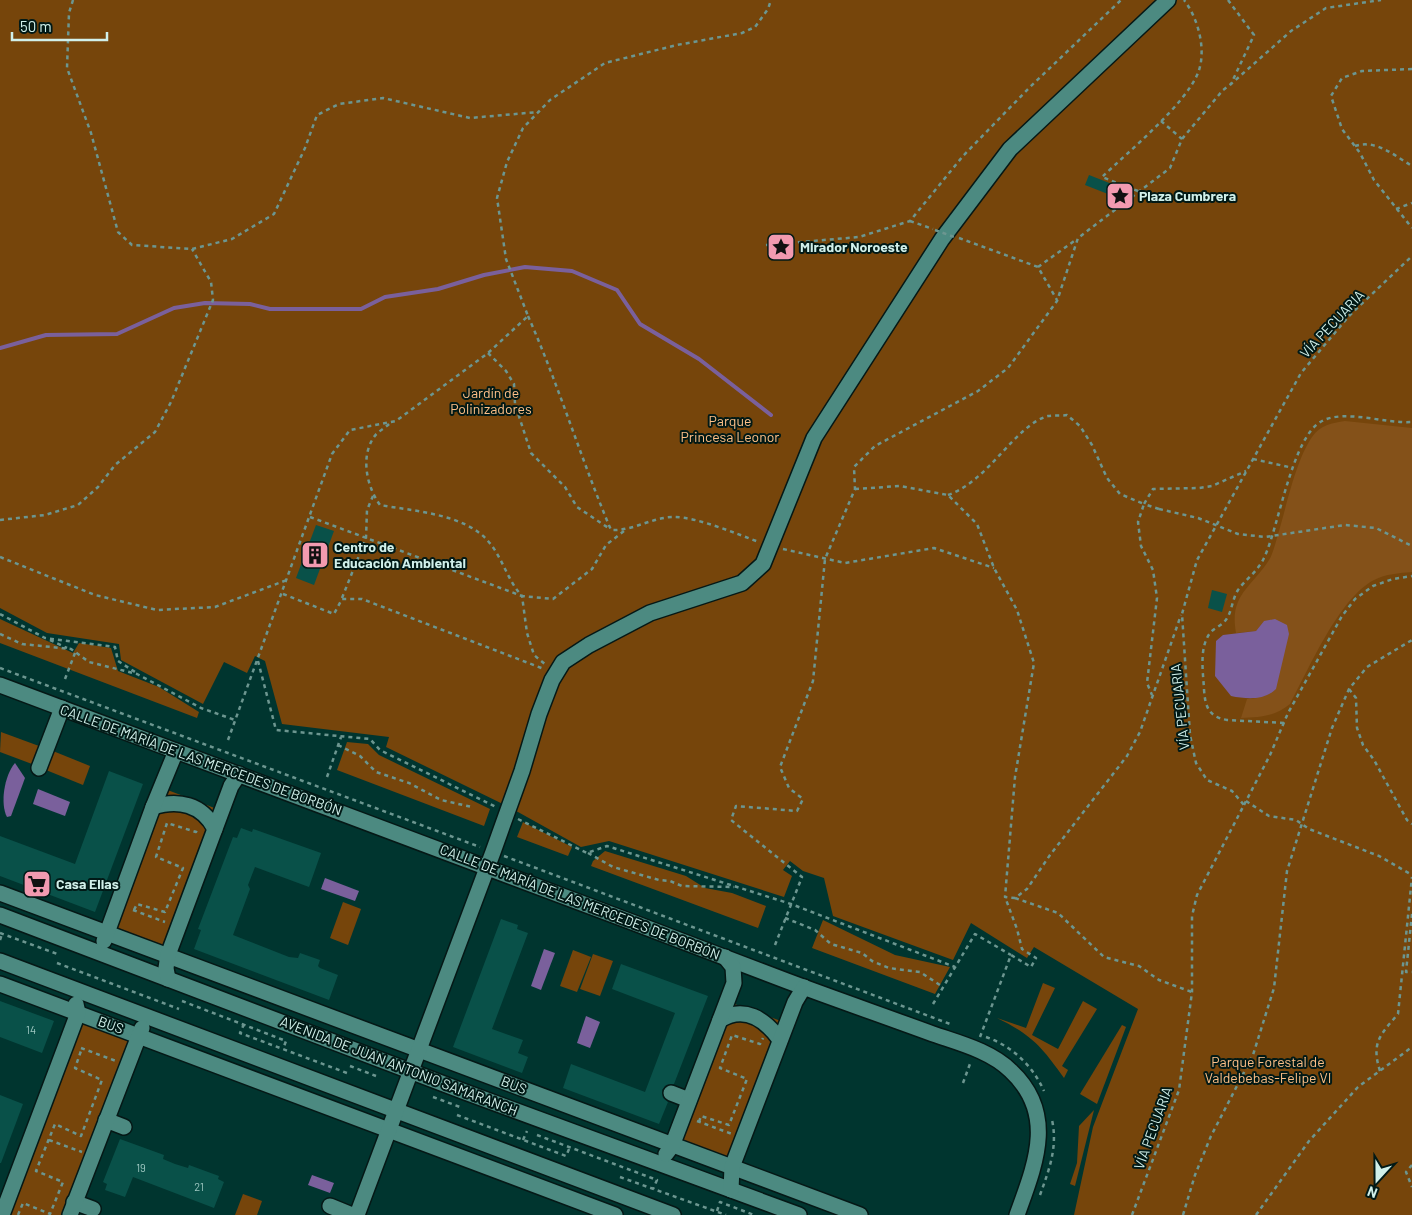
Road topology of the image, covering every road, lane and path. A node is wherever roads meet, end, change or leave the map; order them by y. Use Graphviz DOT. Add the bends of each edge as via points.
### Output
graph roads {
  1 [pos="73,0"];
  2 [pos="771,0"];
  3 [pos="1121,0"];
  4 [pos="1168,0"];
  5 [pos="1184,0"];
  6 [pos="1228,0"];
  7 [pos="1381,0"];
  8 [pos="1412,69"];
  9 [pos="1231,84"];
  10 [pos="538,112"];
  11 [pos="1161,121"];
  12 [pos="1182,139"];
  13 [pos="1355,146"];
  14 [pos="1412,166"];
  15 [pos="1138,191"];
  16 [pos="1412,204"];
  17 [pos="1396,209"];
  18 [pos="910,220"];
  19 [pos="1412,228"];
  20 [pos="1078,238"];
  21 [pos="766,246"];
  22 [pos="192,249"];
  23 [pos="1412,256"];
  24 [pos="1038,267"];
  25 [pos="1058,301"];
  26 [pos="528,316"];
  27 [pos="488,354"];
  28 [pos="1412,422"];
  29 [pos="390,423"];
  30 [pos="1253,459"];
  31 [pos="1293,468"];
  32 [pos="1247,470"];
  33 [pos="855,489"];
  34 [pos="948,495"];
  35 [pos="373,496"];
  36 [pos="1144,504"];
  37 [pos="310,517"];
  38 [pos="0,520"];
  39 [pos="611,530"];
  40 [pos="625,530"];
  41 [pos="366,538"];
  42 [pos="771,546"];
  43 [pos="1412,546"];
  44 [pos="0,557"];
  45 [pos="825,558"];
  46 [pos="994,568"];
  47 [pos="1412,576"];
  48 [pos="288,580"];
  49 [pos="283,594"];
  50 [pos="522,596"];
  51 [pos="342,599"];
  52 [pos="0,614"];
  53 [pos="1182,614"];
  54 [pos="0,634"];
  55 [pos="45,638"];
  56 [pos="1412,640"];
  57 [pos="71,649"];
  58 [pos="75,653"];
  59 [pos="258,660"];
  60 [pos="558,673"];
  61 [pos="137,674"];
  62 [pos="65,679"];
  63 [pos="0,685"];
  64 [pos="1349,689"];
  65 [pos="1152,696"];
  66 [pos="62,708"];
  67 [pos="236,720"];
  68 [pos="1284,723"];
  69 [pos="341,736"];
  70 [pos="228,740"];
  71 [pos="338,745"];
  72 [pos="176,751"];
  73 [pos="40,768"];
  74 [pos="239,774"];
  75 [pos="327,777"];
  76 [pos="1246,801"];
  77 [pos="1244,805"];
  78 [pos="153,807"];
  79 [pos="472,807"];
  80 [pos="203,813"];
  81 [pos="507,813"];
  82 [pos="1301,824"];
  83 [pos="1412,824"];
  84 [pos="215,829"];
  85 [pos="587,853"];
  86 [pos="488,866"];
  87 [pos="1412,876"];
  88 [pos="738,887"];
  89 [pos="0,893"];
  90 [pos="1005,897"];
  91 [pos="1015,898"];
  92 [pos="792,904"];
  93 [pos="128,908"];
  94 [pos="134,910"];
  95 [pos="1412,914"];
  96 [pos="0,915"];
  97 [pos="786,918"];
  98 [pos="167,922"];
  99 [pos="1,933"];
  100 [pos="108,934"];
  101 [pos="0,940"];
  102 [pos="775,945"];
  103 [pos="62,950"];
  104 [pos="93,951"];
  105 [pos="60,955"];
  106 [pos="168,955"];
  107 [pos="1011,955"];
  108 [pos="725,957"];
  109 [pos="0,962"];
  110 [pos="57,963"];
  111 [pos="955,967"];
  112 [pos="54,971"];
  113 [pos="1412,972"];
  114 [pos="168,978"];
  115 [pos="0,984"];
  116 [pos="804,987"];
  117 [pos="943,987"];
  118 [pos="71,989"];
  119 [pos="1192,992"];
  120 [pos="182,1001"];
  121 [pos="933,1004"];
  122 [pos="179,1009"];
  123 [pos="78,1013"];
  124 [pos="149,1019"];
  125 [pos="720,1020"];
  126 [pos="244,1024"];
  127 [pos="768,1025"];
  128 [pos="138,1035"];
  129 [pos="780,1040"];
  130 [pos="978,1040"];
  131 [pos="76,1046"];
  132 [pos="1412,1047"];
  133 [pos="82,1048"];
  134 [pos="283,1049"];
  135 [pos="419,1049"];
  136 [pos="973,1056"];
  137 [pos="124,1064"];
  138 [pos="350,1066"];
  139 [pos="1380,1071"];
  140 [pos="411,1072"];
  141 [pos="347,1073"];
  142 [pos="376,1076"];
  143 [pos="963,1083"];
  144 [pos="671,1093"];
  145 [pos="433,1096"];
  146 [pos="689,1100"];
  147 [pos="460,1107"];
  148 [pos="396,1110"];
  149 [pos="457,1115"];
  150 [pos="693,1119"];
  151 [pos="106,1120"];
  152 [pos="699,1122"];
  153 [pos="124,1127"];
  154 [pos="389,1130"];
  155 [pos="740,1137"];
  156 [pos="43,1138"];
  157 [pos="49,1140"];
  158 [pos="523,1140"];
  159 [pos="672,1146"];
  160 [pos="570,1147"];
  161 [pos="89,1155"];
  162 [pos="626,1162"];
  163 [pos="655,1162"];
  164 [pos="1412,1166"];
  165 [pos="624,1167"];
  166 [pos="732,1167"];
  167 [pos="620,1177"];
  168 [pos="618,1183"];
  169 [pos="1412,1188"];
  170 [pos="653,1189"];
  171 [pos="731,1190"];
  172 [pos="10,1195"];
  173 [pos="330,1206"];
  174 [pos="639,1208"];
  175 [pos="72,1209"];
  176 [pos="93,1210"];
  177 [pos="717,1211"];
  178 [pos="2,1215"];
  179 [pos="17,1215"];
  180 [pos="352,1215"];
  181 [pos="357,1215"];
  182 [pos="615,1215"];
  183 [pos="673,1215"];
  184 [pos="726,1215"];
  185 [pos="754,1215"];
  186 [pos="799,1215"];
  187 [pos="860,1215"];
  188 [pos="1017,1215"];
  189 [pos="1132,1215"];
  190 [pos="1183,1215"];
  191 [pos="1256,1215"];
  1 -- 22 [label="path" via="69,13 67,68 91,133 118,232 132,246"];
  2 -- 10 [label="path" via="755,27 742,33 605,63 550,100"];
  3 -- 18 [label="path" via="1029,88"];
  4 -- 42 [label="street" via="1010,149 942,239 814,438"];
  5 -- 11 [label="path" via="1192,10 1202,56 1198,74"];
  6 -- 9 [label="path" via="1254,35"];
  7 -- 9 [label="path" via="1326,8 1291,31"];
  8 -- 13 [label="path" via="1362,71 1342,78 1331,96 1342,129"];
  9 -- 12 [label="path"];
  10 -- 22 [label="path" via="470,118 383,98 339,104 317,115 274,214 232,239"];
  10 -- 26 [label="path" via="523,128 507,162 497,198 506,259"];
  11 -- 12 [label="path"];
  11 -- 15 [label="path" via="1102,177"];
  12 -- 15 [label="path" via="1170,168"];
  13 -- 14 [label="path" via="1362,143 1382,147"];
  13 -- 17 [label="path" via="1374,180"];
  15 -- 20 [label="path"];
  16 -- 17 [label="path"];
  17 -- 19 [label="path"];
  18 -- 21 [label="path" via="859,237"];
  18 -- 24 [label="path, bridge"];
  20 -- 24 [label="path"];
  20 -- 25 [label="path"];
  22 -- 38 [label="path" via="211,282 210,311 155,432 115,465 78,505 45,515"];
  23 -- 30 [label="path, VÍA PECUARIA" via="1319,349 1301,373"];
  24 -- 25 [label="path"];
  25 -- 33 [label="path" via="1008,368 978,391 876,446 854,467"];
  26 -- 27 [label="path"];
  26 -- 39 [label="path" via="549,362 585,469"];
  27 -- 29 [label="path"];
  27 -- 39 [label="path" via="514,384 515,404 531,453 565,487 577,507"];
  28 -- 31 [label="path" via="1335,416 1321,421 1310,432"];
  29 -- 35 [label="path" via="374,437 368,456 366,472"];
  29 -- 37 [label="path" via="350,430 332,454"];
  30 -- 31 [label="path"];
  30 -- 32 [label="path, VÍA PECUARIA"];
  31 -- 68 [label="path" via="1264,560 1238,591 1225,621 1211,632 1203,657 1204,702 1209,713 1218,719"];
  32 -- 36 [label="path" via="1212,486 1153,489"];
  32 -- 53 [label="path, VÍA PECUARIA" via="1197,560"];
  33 -- 34 [label="path" via="900,486"];
  33 -- 45 [label="path"];
  34 -- 36 [label="path" via="962,490 994,463 1024,431 1047,416 1067,415 1080,426 1107,478 1120,494"];
  34 -- 46 [label="path" via="977,524"];
  35 -- 41 [label="path" via="367,510"];
  35 -- 50 [label="path" via="380,505 440,515 466,524 487,540 501,560 512,586"];
  36 -- 43 [label="path, bridge" via="1198,518 1238,534 1266,537 1345,525 1376,528"];
  36 -- 65 [label="path" via="1138,522 1141,546 1153,570 1157,598 1147,682"];
  37 -- 41 [label="path"];
  37 -- 48 [label="path"];
  39 -- 40 [label="path"];
  40 -- 42 [label="path" via="656,519 675,517 691,519"];
  40 -- 50 [label="path" via="606,544 592,569 553,599"];
  41 -- 50 [label="path"];
  41 -- 51 [label="path"];
  42 -- 45 [label="path"];
  42 -- 60 [label="street" via="763,564 742,583 650,613 589,645 563,662"];
  44 -- 48 [label="path" via="95,595 157,610 215,608"];
  45 -- 46 [label="path" via="845,563 934,548"];
  45 -- 92 [label="path" via="813,680 780,767 788,788 803,799 797,811 736,806 731,820 802,877"];
  46 -- 90 [label="path" via="1017,610 1034,664 1015,777"];
  47 -- 68 [label="path" via="1393,578 1373,586 1355,599 1342,616"];
  48 -- 49 [label="path"];
  49 -- 51 [label="path" via="334,614"];
  49 -- 59 [label="path"];
  50 -- 60 [label="path" via="534,655"];
  51 -- 60 [label="path" via="362,599"];
  52 -- 55 [label="path"];
  53 -- 65 [label="path"];
  53 -- 77 [label="path, VÍA PECUARIA" via="1190,735 1196,763 1207,780 1232,792"];
  54 -- 57 [label="path" via="22,644"];
  55 -- 57 [label="path"];
  55 -- 61 [label="path" via="115,647 118,661"];
  56 -- 64 [label="path" via="1367,667"];
  57 -- 58 [label="path"];
  58 -- 61 [label="path" via="89,662"];
  58 -- 62 [label="path"];
  59 -- 67 [label="path"];
  59 -- 69 [label="path" via="276,730"];
  60 -- 81 [label="street" via="552,680 539,714"];
  61 -- 67 [label="path" via="201,708"];
  63 -- 66 [label="street, CALLE DE MARÍA DE LAS MERCEDES DE BORBÓN"];
  64 -- 82 [label="path" via="1332,728"];
  64 -- 83 [label="path" via="1356,698 1357,728 1363,745"];
  65 -- 91 [label="path" via="1140,732 1127,756 1027,889"];
  66 -- 72 [label="street, CALLE DE MARÍA DE LAS MERCEDES DE BORBÓN"];
  66 -- 73 [label="street"];
  67 -- 70 [label="path"];
  68 -- 76 [label="path"];
  69 -- 71 [label="path"];
  69 -- 81 [label="path" via="370,740 380,750"];
  71 -- 75 [label="path"];
  71 -- 79 [label="path" via="360,756 376,772 409,783 441,800"];
  72 -- 74 [label="street, CALLE DE MARÍA DE LAS MERCEDES DE BORBÓN"];
  72 -- 78 [label="street"];
  74 -- 84 [label="street" via="231,786"];
  74 -- 86 [label="street, CALLE DE MARÍA DE LAS MERCEDES DE BORBÓN"];
  76 -- 77 [label="path"];
  76 -- 82 [label="path" via="1269,816 1296,820"];
  77 -- 119 [label="path, VÍA PECUARIA" via="1197,894 1192,916"];
  78 -- 80 [label="street" via="167,802 178,803"];
  78 -- 100 [label="street"];
  80 -- 84 [label="street"];
  80 -- 94 [label="path" via="196,832 167,823 156,857 183,868 165,912 137,904"];
  81 -- 85 [label="path"];
  81 -- 86 [label="street"];
  82 -- 87 [label="path" via="1323,836 1379,856"];
  82 -- 190 [label="path" via="1284,886 1272,997 1253,1055 1211,1136"];
  84 -- 106 [label="street"];
  85 -- 88 [label="path" via="613,867 682,886"];
  85 -- 88 [label="path" via="607,846"];
  86 -- 108 [label="street, CALLE DE MARÍA DE LAS MERCEDES DE BORBÓN"];
  86 -- 135 [label="street"];
  87 -- 139 [label="path" via="1398,1014 1377,1045 1375,1054"];
  88 -- 92 [label="path"];
  89 -- 100 [label="street"];
  90 -- 91 [label="path"];
  90 -- 107 [label="path" via="1022,949 1036,958 1031,967"];
  91 -- 119 [label="path" via="1058,914 1104,957 1139,966 1159,980"];
  92 -- 97 [label="path"];
  92 -- 111 [label="path"];
  93 -- 94 [label="path"];
  94 -- 98 [label="path"];
  95 -- 113 [label="path" via="1406,972"];
  96 -- 104 [label="street, AVENIDA DE JUAN ANTONIO SAMARANCH"];
  97 -- 102 [label="path"];
  97 -- 117 [label="path" via="815,930 831,944 862,953 889,968 920,972"];
  99 -- 101 [label="path"];
  99 -- 105 [label="path"];
  100 -- 104 [label="street"];
  100 -- 106 [label="street, BUS"];
  103 -- 105 [label="path"];
  104 -- 114 [label="street, AVENIDA DE JUAN ANTONIO SAMARANCH"];
  105 -- 110 [label="path"];
  106 -- 114 [label="street"];
  106 -- 135 [label="street, BUS"];
  107 -- 111 [label="path" via="975,934"];
  107 -- 130 [label="path"];
  108 -- 116 [label="street, CALLE DE MARÍA DE LAS MERCEDES DE BORBÓN"];
  108 -- 125 [label="street" via="735,975"];
  109 -- 118 [label="street"];
  110 -- 112 [label="path"];
  110 -- 122 [label="path"];
  111 -- 117 [label="path"];
  114 -- 140 [label="street, AVENIDA DE JUAN ANTONIO SAMARANCH"];
  115 -- 123 [label="street, BUS"];
  116 -- 129 [label="street"];
  116 -- 188 [label="street, CALLE DE MARÍA DE LAS MERCEDES DE BORBÓN" via="975,1049 1011,1070 1033,1101 1040,1135 1034,1167"];
  117 -- 121 [label="path"];
  118 -- 123 [label="street"];
  118 -- 124 [label="street"];
  119 -- 189 [label="path, VÍA PECUARIA" via="1179,1090"];
  120 -- 126 [label="path"];
  123 -- 128 [label="street, BUS"];
  123 -- 172 [label="street"];
  124 -- 128 [label="street"];
  124 -- 148 [label="street"];
  125 -- 127 [label="street" via="739,1013"];
  125 -- 146 [label="street"];
  126 -- 134 [label="path" via="286,1040"];
  126 -- 134 [label="path" via="240,1033"];
  127 -- 129 [label="street"];
  127 -- 152 [label="path" via="760,1044 732,1035 720,1068 747,1079 729,1125 701,1116"];
  128 -- 151 [label="street"];
  128 -- 154 [label="street, BUS"];
  129 -- 166 [label="street"];
  131 -- 133 [label="path"];
  132 -- 139 [label="path"];
  133 -- 137 [label="path"];
  133 -- 157 [label="path" via="75,1068 102,1080 82,1136 55,1124"];
  134 -- 141 [label="path"];
  135 -- 140 [label="street"];
  135 -- 159 [label="street, BUS" via="549,1090"];
  136 -- 143 [label="path"];
  138 -- 142 [label="path"];
  139 -- 191 [label="path" via="1358,1087 1309,1141"];
  140 -- 148 [label="street"];
  140 -- 163 [label="street, AVENIDA DE JUAN ANTONIO SAMARANCH"];
  144 -- 146 [label="street"];
  145 -- 147 [label="path"];
  146 -- 159 [label="street"];
  148 -- 154 [label="street"];
  148 -- 174 [label="street"];
  149 -- 158 [label="path"];
  150 -- 152 [label="path"];
  151 -- 153 [label="street"];
  151 -- 175 [label="street"];
  152 -- 155 [label="path"];
  154 -- 181 [label="street"];
  154 -- 182 [label="street, BUS"];
  156 -- 157 [label="path"];
  157 -- 161 [label="path"];
  157 -- 179 [label="path" via="36,1171 63,1182 50,1214 23,1203"];
  158 -- 160 [label="path" via="566,1156"];
  158 -- 160 [label="path" via="526,1130"];
  159 -- 163 [label="street"];
  159 -- 166 [label="street, BUS"];
  160 -- 165 [label="path"];
  162 -- 165 [label="path"];
  163 -- 171 [label="street, AVENIDA DE JUAN ANTONIO SAMARANCH"];
  164 -- 169 [label="path" via="1406,1172"];
  165 -- 167 [label="path"];
  165 -- 170 [label="path" via="657,1180"];
  166 -- 171 [label="street"];
  166 -- 187 [label="street, BUS"];
  167 -- 168 [label="path"];
  167 -- 170 [label="path"];
  170 -- 177 [label="path"];
  171 -- 186 [label="street, AVENIDA DE JUAN ANTONIO SAMARANCH"];
  172 -- 178 [label="street"];
  172 -- 179 [label="street"];
  173 -- 180 [label="street"];
  174 -- 183 [label="street"];
  175 -- 176 [label="street"];
  177 -- 184 [label="path"];
  177 -- 185 [label="path" via="720,1202"];
}
